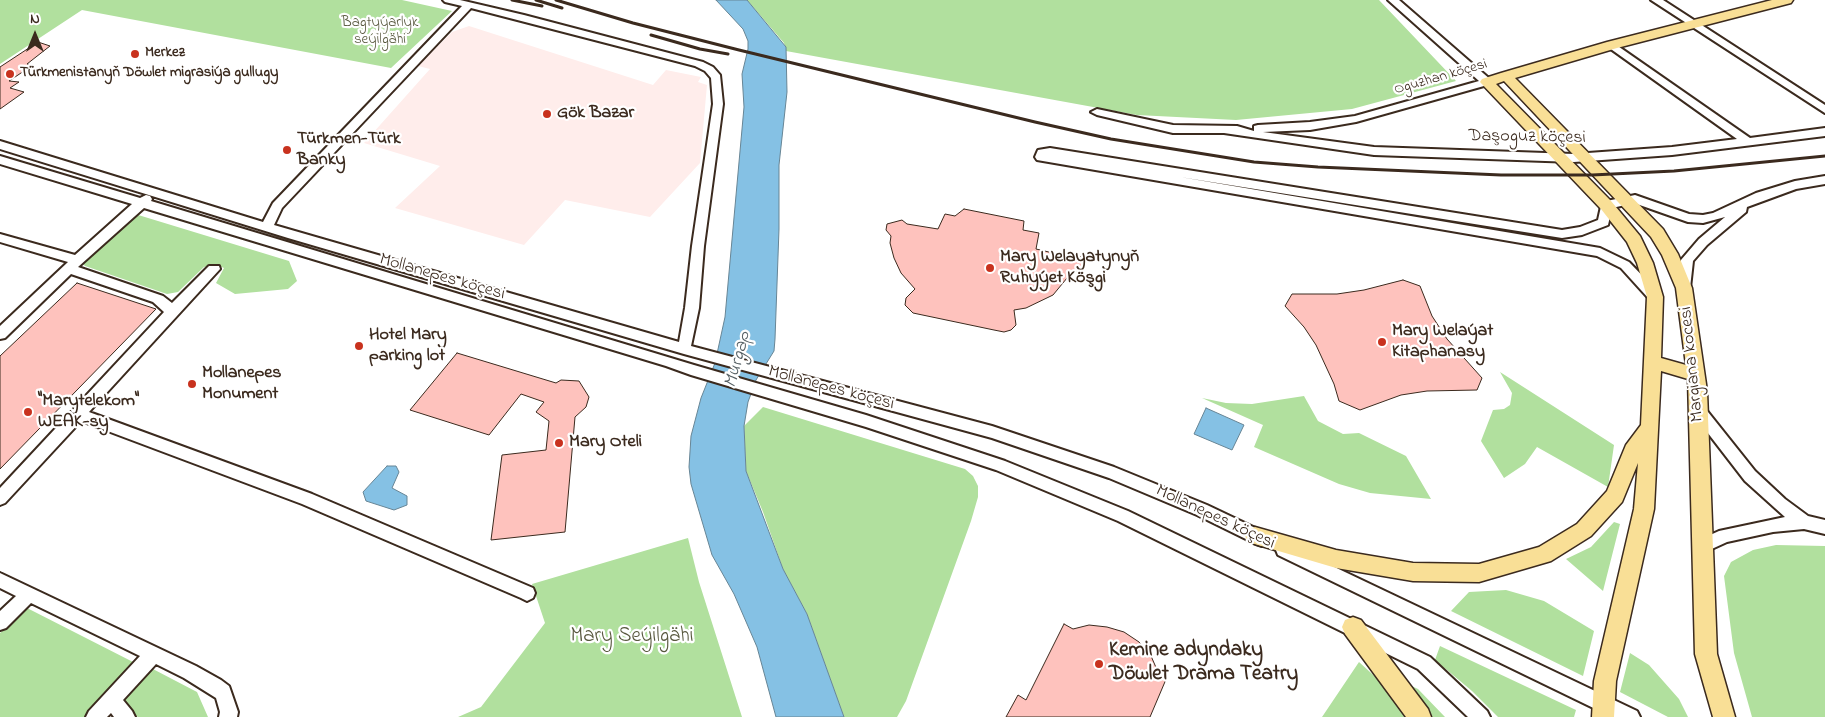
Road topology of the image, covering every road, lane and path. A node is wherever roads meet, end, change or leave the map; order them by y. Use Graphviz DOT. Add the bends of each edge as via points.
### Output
graph roads {
  1 [pos="448,0"];
  2 [pos="1393,0"];
  3 [pos="1656,0"];
  4 [pos="1787,0"];
  5 [pos="469,5"];
  6 [pos="1692,23"];
  7 [pos="1612,45"];
  8 [pos="1506,76"];
  9 [pos="1487,82"];
  10 [pos="1825,110"];
  11 [pos="1097,112"];
  12 [pos="1228,131"];
  13 [pos="1825,132"];
  14 [pos="1748,141"];
  15 [pos="0,145"];
  16 [pos="1560,157"];
  17 [pos="1584,157"];
  18 [pos="0,160"];
  19 [pos="1825,180"];
  20 [pos="152,193"];
  21 [pos="1627,201"];
  22 [pos="1336,202"];
  23 [pos="142,203"];
  24 [pos="1748,203"];
  25 [pos="1606,205"];
  26 [pos="267,227"];
  27 [pos="0,238"];
  28 [pos="73,264"];
  29 [pos="214,269"];
  30 [pos="1684,288"];
  31 [pos="1655,298"];
  32 [pos="172,311"];
  33 [pos="0,334"];
  34 [pos="684,349"];
  35 [pos="1652,362"];
  36 [pos="1696,375"];
  37 [pos="874,401"];
  38 [pos="1699,411"];
  39 [pos="79,414"];
  40 [pos="866,421"];
  41 [pos="1650,426"];
  42 [pos="0,498"];
  43 [pos="1804,522"];
  44 [pos="1825,527"];
  45 [pos="1255,536"];
  46 [pos="1703,546"];
  47 [pos="0,580"];
  48 [pos="527,593"];
  49 [pos="28,595"];
  50 [pos="0,622"];
  51 [pos="1353,627"];
  52 [pos="153,655"];
  53 [pos="111,700"];
  54 [pos="1604,710"];
  55 [pos="95,717"];
  56 [pos="126,717"];
  57 [pos="228,717"];
  58 [pos="1420,717"];
  59 [pos="1481,717"];
  60 [pos="1631,717"];
  61 [pos="1724,717"];
  1 -- 5 [label="street"];
  2 -- 9 [label="street"];
  3 -- 6 [label="street"];
  4 -- 6 [label="main road, Oguzhan köçesi"];
  5 -- 26 [label="street" via="277,206"];
  5 -- 34 [label="street" via="699,64 716,77 718,104"];
  6 -- 7 [label="main road, Oguzhan köçesi"];
  6 -- 10 [label="street"];
  7 -- 8 [label="main road, Oguzhan köçesi"];
  7 -- 14 [label="street"];
  8 -- 9 [label="main road, Oguzhan köçesi"];
  8 -- 17 [label="main road, Margiana kocesi"];
  9 -- 12 [label="street, Oguzhan köçesi" via="1356,119 1310,126"];
  9 -- 16 [label="main road, Margiana kocesi"];
  11 -- 12 [label="street, Oguzhan köçesi" via="1173,129"];
  12 -- 16 [label="street, Daşoguz köçesi" via="1374,151"];
  13 -- 14 [label="street, Daşoguz köçesi"];
  14 -- 17 [label="street, Daşoguz köçesi" via="1672,151"];
  15 -- 20 [label="street, Mollanepes köçesi"];
  16 -- 17 [label="street, Daşoguz köçesi"];
  16 -- 25 [label="main road, Margiana kocesi"];
  17 -- 21 [label="main road, Margiana kocesi"];
  18 -- 23 [label="street, Mollanepes köçesi"];
  19 -- 24 [label="street" via="1795,185"];
  20 -- 23 [label="street"];
  20 -- 26 [label="street, Mollanepes köçesi"];
  21 -- 24 [label="street" via="1635,200 1688,218 1716,216"];
  21 -- 25 [label="street"];
  21 -- 30 [label="main road, Margiana kocesi" via="1657,233"];
  22 -- 22 [label="street" via="1050,152 1042,153 1041,158"];
  22 -- 25 [label="street" via="1562,234 1582,231 1604,222"];
  22 -- 31 [label="street" via="1600,252 1625,264"];
  23 -- 28 [label="street"];
  23 -- 40 [label="street, Mollanepes köçesi"];
  24 -- 30 [label="street" via="1687,260"];
  25 -- 31 [label="main road, Margiana kocesi" via="1634,240 1645,263"];
  26 -- 34 [label="street, Mollanepes köçesi"];
  27 -- 28 [label="street"];
  28 -- 32 [label="street" via="158,299"];
  28 -- 33 [label="street"];
  29 -- 32 [label="street"];
  30 -- 36 [label="main road, Margiana kocesi"];
  31 -- 35 [label="main road, Margiana kocesi"];
  32 -- 39 [label="street"];
  34 -- 37 [label="street, Mollanepes köçesi"];
  35 -- 36 [label="main road"];
  35 -- 41 [label="main road, Margiana kocesi"];
  36 -- 38 [label="main road, Margiana kocesi"];
  37 -- 40 [label="street"];
  37 -- 45 [label="street, Mollanepes köçesi" via="992,432 1114,473"];
  38 -- 43 [label="street" via="1750,476"];
  38 -- 46 [label="main road, Margiana kocesi"];
  39 -- 42 [label="street"];
  39 -- 48 [label="street" via="307,499"];
  40 -- 51 [label="street, Mollanepes köçesi" via="1000,466 1123,516"];
  41 -- 45 [label="main road" via="1633,451 1615,496 1584,530 1544,555 1479,573 1413,572 1336,559"];
  41 -- 54 [label="main road, Margiana kocesi" via="1644,510 1605,681"];
  43 -- 44 [label="street"];
  43 -- 46 [label="street" via="1746,530"];
  45 -- 54 [label="street, Mollanepes köçesi"];
  46 -- 61 [label="main road, Margiana kocesi" via="1706,654"];
  47 -- 49 [label="street"];
  49 -- 50 [label="street"];
  49 -- 52 [label="street"];
  51 -- 58 [label="main road"];
  51 -- 59 [label="street, Mollanepes köçesi" via="1424,663"];
  52 -- 53 [label="street"];
  52 -- 57 [label="street" via="216,686 223,692"];
  53 -- 55 [label="street"];
  53 -- 56 [label="street"];
  54 -- 60 [label="street, Mollanepes köçesi"];
}
